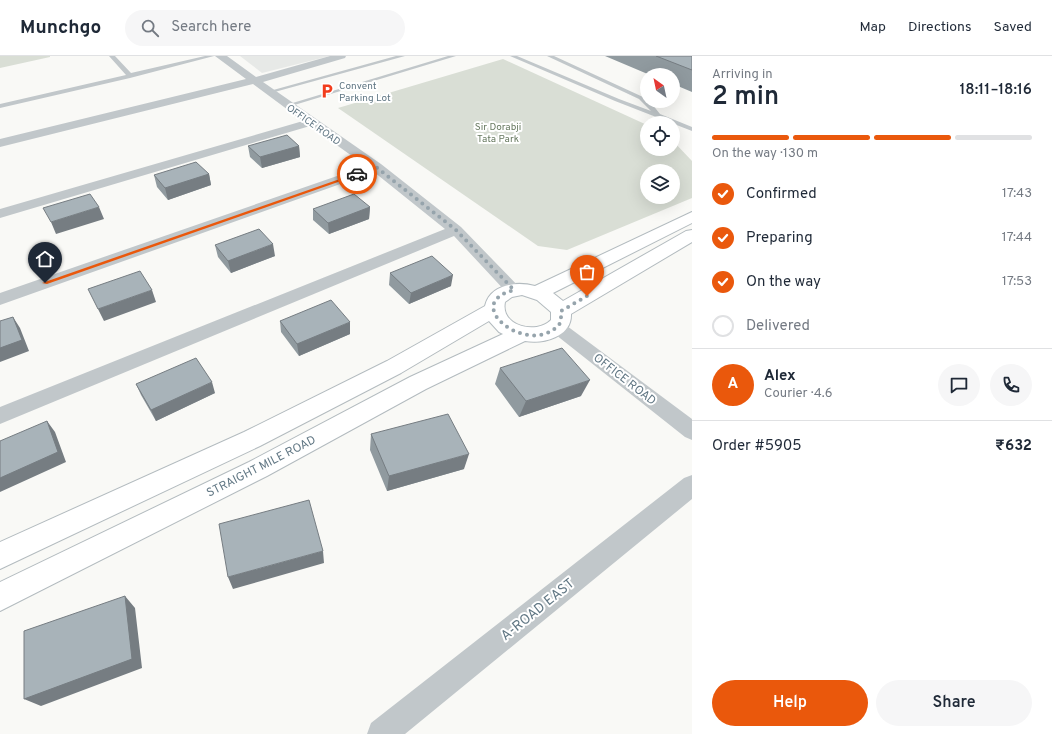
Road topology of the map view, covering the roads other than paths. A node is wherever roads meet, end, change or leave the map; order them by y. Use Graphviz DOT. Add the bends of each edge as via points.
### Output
graph roads {
  1 [pos="112,56"];
  2 [pos="211,56"];
  3 [pos="220,56"];
  4 [pos="341,56"];
  5 [pos="402,56"];
  6 [pos="453,56"];
  7 [pos="513,56"];
  8 [pos="550,56"];
  9 [pos="130,76"];
  10 [pos="253,81"];
  11 [pos="269,92"];
  12 [pos="289,105"];
  13 [pos="0,106"];
  14 [pos="658,115"];
  15 [pos="311,122"];
  16 [pos="692,130"];
  17 [pos="0,143"];
  18 [pos="376,167"];
  19 [pos="0,214"];
  20 [pos="692,217"];
  21 [pos="456,230"];
  22 [pos="692,235"];
  23 [pos="514,290"];
  24 [pos="538,292"];
  25 [pos="0,299"];
  26 [pos="493,310"];
  27 [pos="559,319"];
  28 [pos="521,334"];
  29 [pos="0,416"];
  30 [pos="692,431"];
  31 [pos="692,485"];
  32 [pos="0,556"];
  33 [pos="0,597"];
  34 [pos="382,734"];
  1 -- 9 [label="lane"];
  2 -- 9 [label="lane"];
  3 -- 10 [label="street, OFFICE ROAD"];
  4 -- 10 [label="street"];
  5 -- 11 [label="lane"];
  6 -- 12 [label="lane"];
  7 -- 14 [label="lane"];
  8 -- 14 [label="lane" via="641,98"];
  9 -- 13 [label="lane"];
  10 -- 11 [label="street, OFFICE ROAD"];
  10 -- 17 [label="street"];
  11 -- 12 [label="street, OFFICE ROAD"];
  12 -- 15 [label="street, OFFICE ROAD"];
  14 -- 16 [label="lane"];
  15 -- 18 [label="street, OFFICE ROAD"];
  15 -- 19 [label="street"];
  18 -- 21 [label="street, OFFICE ROAD"];
  18 -- 25 [label="street"];
  20 -- 24 [label="street"];
  21 -- 23 [label="street, OFFICE ROAD"];
  21 -- 29 [label="street"];
  22 -- 27 [label="street, STRAIGHT MILE ROAD"];
  23 -- 24 [label="street"];
  23 -- 26 [label="street" via="496,299"];
  24 -- 27 [label="street" via="552,301"];
  26 -- 28 [label="street, STRAIGHT MILE ROAD" via="497,320"];
  26 -- 32 [label="street" via="394,366 252,439"];
  27 -- 28 [label="street, STRAIGHT MILE ROAD" via="553,331 538,335"];
  27 -- 30 [label="street, OFFICE ROAD"];
  28 -- 33 [label="street, STRAIGHT MILE ROAD" via="418,383 258,469"];
  31 -- 34 [label="street, A-ROAD EAST"];
}
